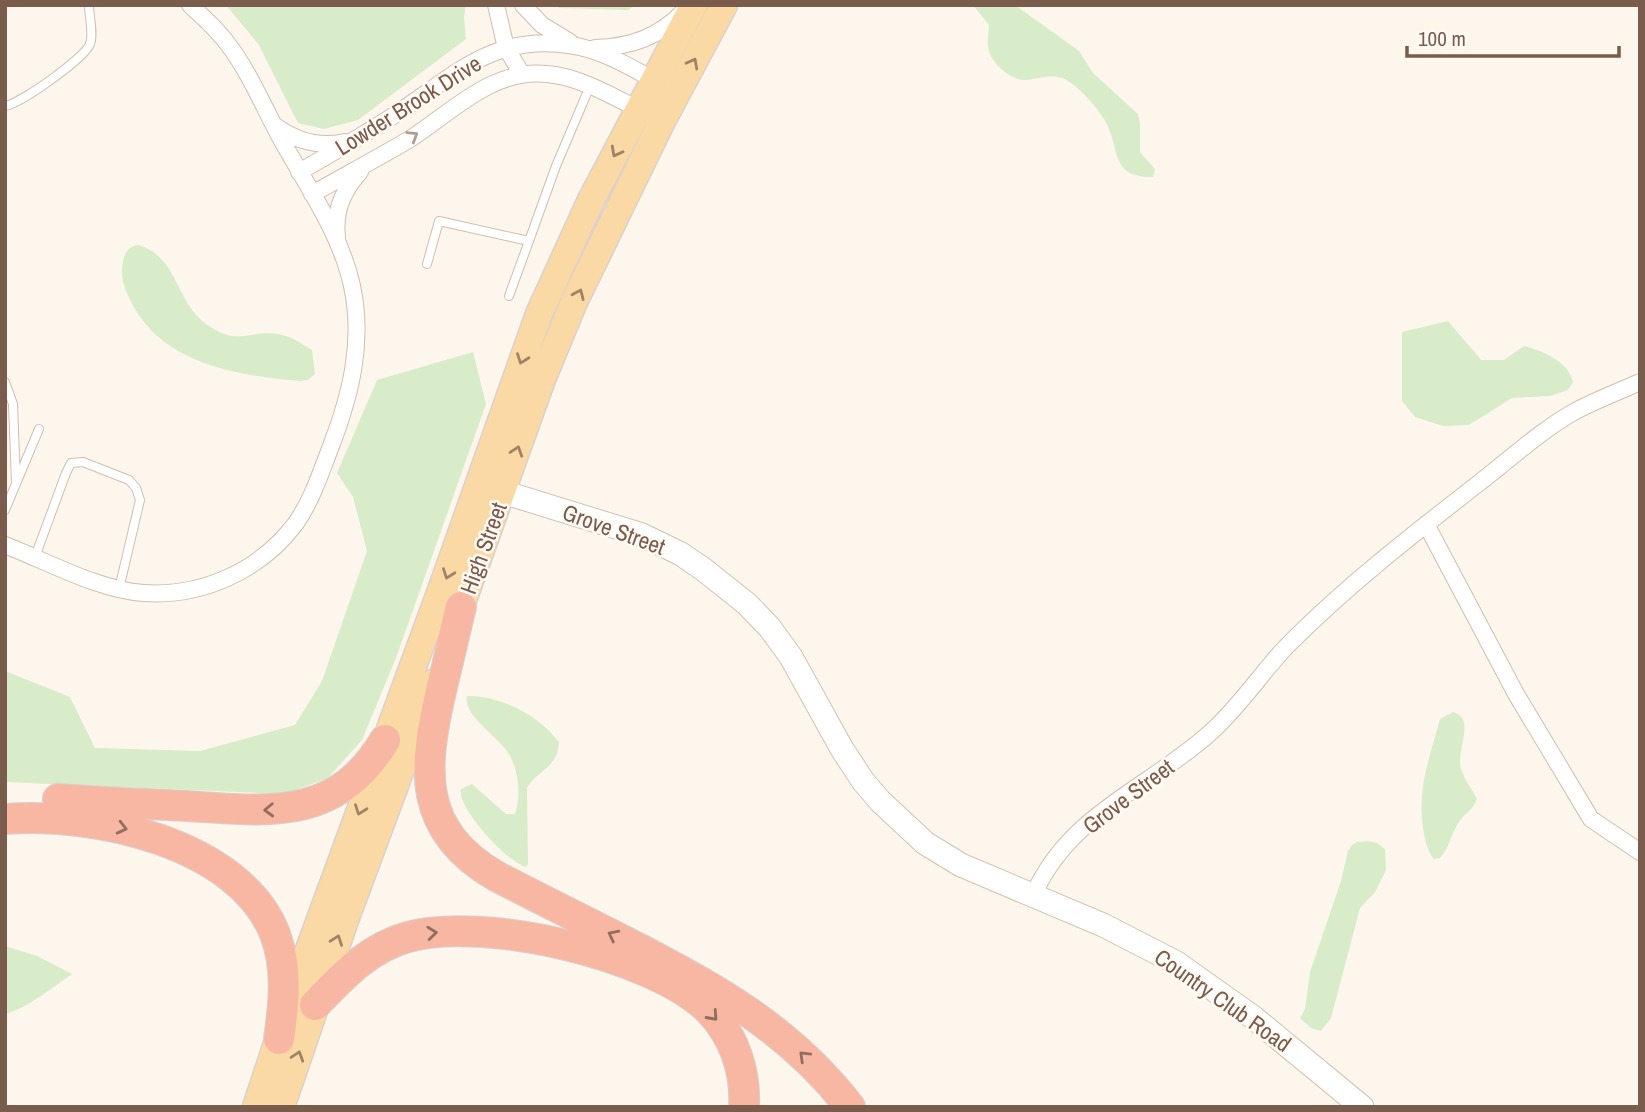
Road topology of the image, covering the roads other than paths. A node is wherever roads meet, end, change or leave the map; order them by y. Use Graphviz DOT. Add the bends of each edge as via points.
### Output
graph roads {
  1 [pos="89,5"];
  2 [pos="190,5"];
  3 [pos="496,5"];
  4 [pos="523,5"];
  5 [pos="689,5"];
  6 [pos="694,5"];
  7 [pos="724,5"];
  8 [pos="580,47"];
  9 [pos="506,48"];
  10 [pos="522,74"];
  11 [pos="653,80"];
  12 [pos="590,86"];
  13 [pos="677,92"];
  14 [pos="5,106"];
  15 [pos="638,109"];
  16 [pos="662,121"];
  17 [pos="274,124"];
  18 [pos="360,136"];
  19 [pos="372,161"];
  20 [pos="299,172"];
  21 [pos="312,194"];
  22 [pos="529,241"];
  23 [pos="338,243"];
  24 [pos="427,264"];
  25 [pos="509,296"];
  26 [pos="5,382"];
  27 [pos="1640,382"];
  28 [pos="39,429"];
  29 [pos="16,483"];
  30 [pos="503,492"];
  31 [pos="5,510"];
  32 [pos="1426,524"];
  33 [pos="5,545"];
  34 [pos="35,557"];
  35 [pos="119,589"];
  36 [pos="461,607"];
  37 [pos="386,740"];
  38 [pos="5,800"];
  39 [pos="5,819"];
  40 [pos="1640,852"];
  41 [pos="1034,894"];
  42 [pos="315,1005"];
  43 [pos="279,1039"];
  44 [pos="256,1107"];
  45 [pos="281,1107"];
  46 [pos="744,1107"];
  47 [pos="850,1107"];
  48 [pos="1362,1107"];
  1 -- 14 [label="lane" via="91,42 86,53 24,98"];
  2 -- 17 [label="street" via="228,43"];
  3 -- 9 [label="street"];
  4 -- 8 [label="street" via="542,25"];
  5 -- 8 [label="street" via="663,30 644,40 618,47"];
  6 -- 11 [label="main road, High Street"];
  13 -- 7 [label="main road, High Street, one-way"];
  8 -- 9 [label="street, Lowder Brook Drive" via="542,43"];
  8 -- 11 [label="street, Lowder Brook Drive"];
  9 -- 10 [label="street"];
  9 -- 18 [label="street, Lowder Brook Drive" via="456,71"];
  10 -- 12 [label="street, Lowder Brook Drive" via="556,75"];
  19 -- 10 [label="street, Lowder Brook Drive, one-way" via="486,87"];
  11 -- 13 [label="street, Lowder Brook Drive"];
  11 -- 15 [label="main road, High Street"];
  12 -- 15 [label="street, Lowder Brook Drive"];
  12 -- 22 [label="lane"];
  13 -- 16 [label="main road, High Street"];
  15 -- 16 [label="street, Lowder Brook Drive"];
  15 -- 37 [label="main road, High Street, one-way" via="539,314"];
  30 -- 16 [label="main road, High Street, one-way" via="574,302"];
  17 -- 18 [label="street" via="289,135 317,144"];
  17 -- 20 [label="street"];
  18 -- 20 [label="street, Lowder Brook Drive"];
  19 -- 21 [label="street, Lowder Brook Drive"];
  19 -- 23 [label="street" via="343,196 336,223"];
  20 -- 21 [label="street"];
  21 -- 23 [label="street"];
  22 -- 24 [label="lane" via="439,221"];
  22 -- 25 [label="lane"];
  23 -- 35 [label="street" via="355,309 354,371 340,422 297,521 257,561 212,585 166,593"];
  26 -- 29 [label="lane" via="12,404"];
  27 -- 32 [label="street, Grove Street" via="1572,413"];
  28 -- 29 [label="lane"];
  29 -- 31 [label="lane"];
  30 -- 36 [label="main road, High Street"];
  30 -- 41 [label="street, Grove Street" via="642,535 704,569 777,637 849,761 880,801 934,849 961,865"];
  32 -- 40 [label="street" via="1516,694 1591,819"];
  32 -- 41 [label="street, Grove Street" via="1284,650 1213,730 1088,824 1051,864"];
  33 -- 34 [label="street"];
  34 -- 35 [label="street"];
  34 -- 35 [label="lane" via="71,463 83,461 129,480 140,500"];
  42 -- 36 [label="main road, High Street, one-way"];
  47 -- 36 [label="highway, one-way" via="793,1046 741,1005 688,973 496,876 476,864 452,839 432,797 429,759"];
  37 -- 38 [label="highway, one-way" via="349,782 318,801 296,807 260,810"];
  37 -- 43 [label="main road, High Street, one-way"];
  39 -- 43 [label="highway, one-way" via="63,818 130,830 181,849 239,884 262,909 280,950 285,988"];
  41 -- 48 [label="street, Country Club Road" via="1175,962 1254,1018"];
  45 -- 42 [label="main road, High Street, one-way"];
  42 -- 46 [label="highway, one-way" via="366,956 416,935 480,932 570,946 658,977 702,1004 736,1051"];
  43 -- 44 [label="main road, High Street"];
}
